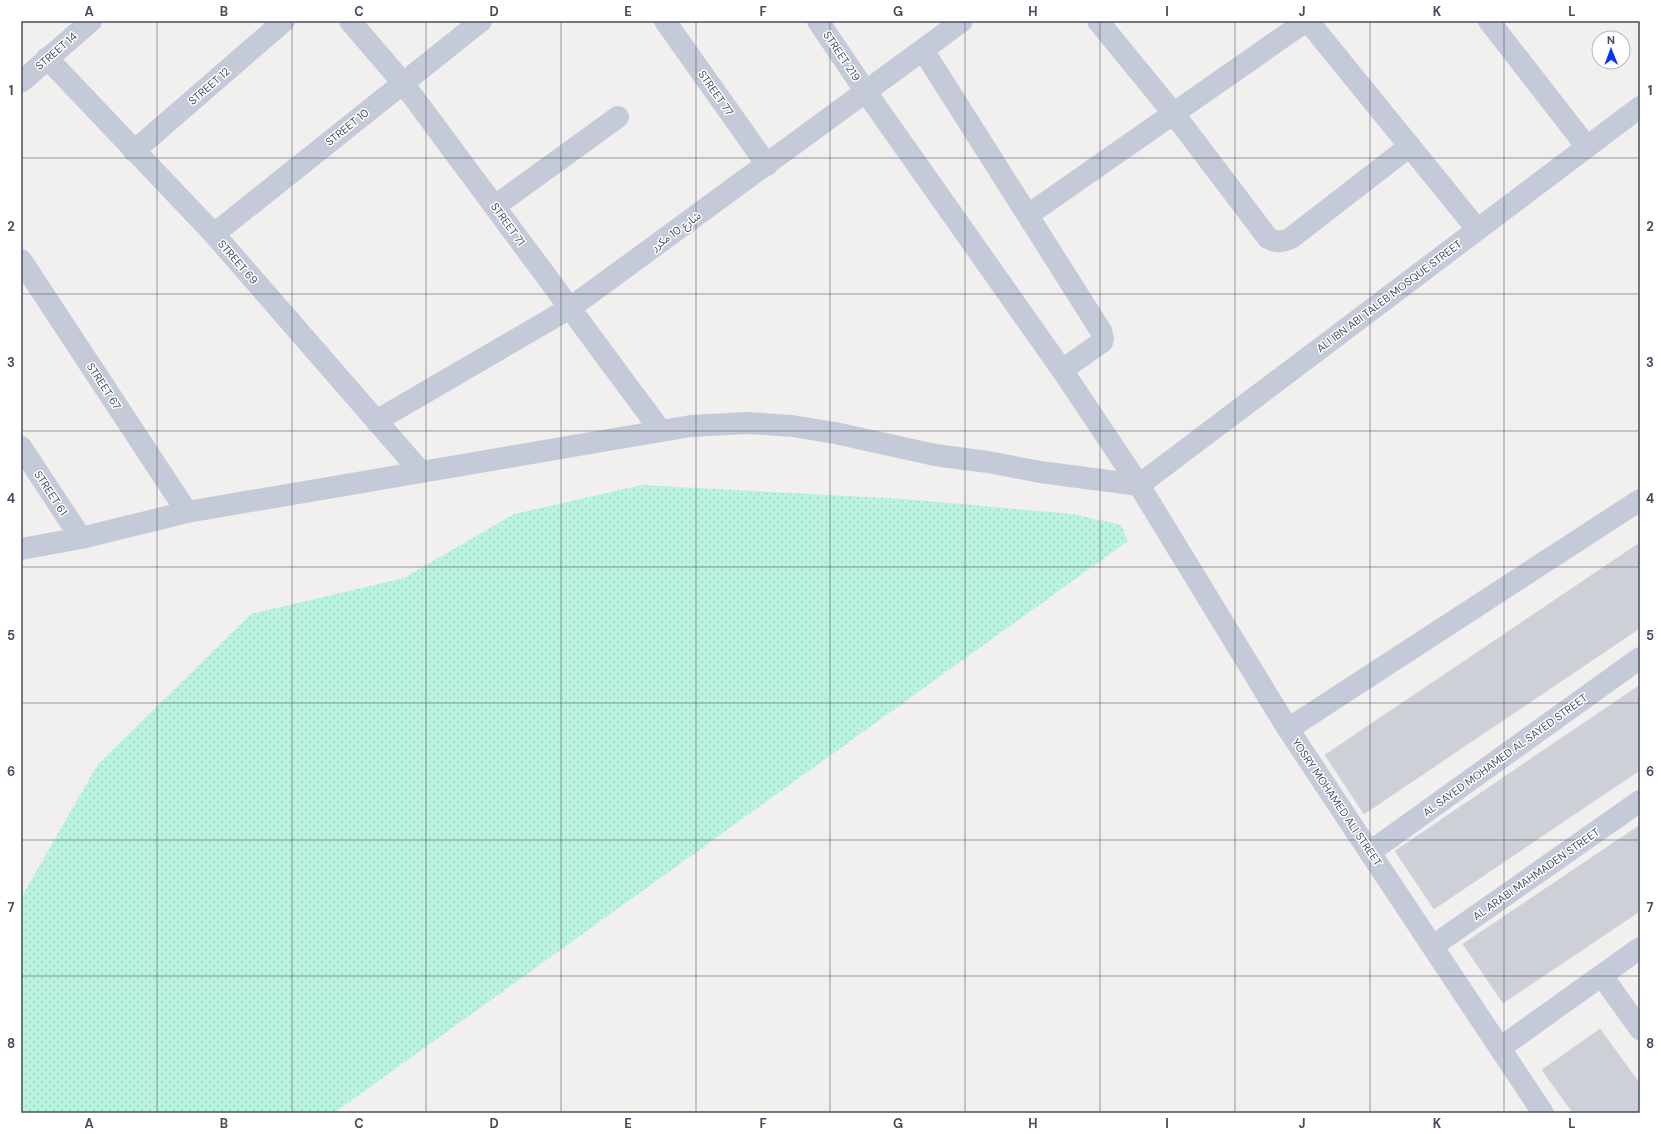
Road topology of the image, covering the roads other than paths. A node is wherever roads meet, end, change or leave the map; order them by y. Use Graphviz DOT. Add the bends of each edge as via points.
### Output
graph roads {
  1 [pos="91,21"];
  2 [pos="284,21"];
  3 [pos="350,21"];
  4 [pos="481,21"];
  5 [pos="665,21"];
  6 [pos="818,21"];
  7 [pos="962,21"];
  8 [pos="1098,21"];
  9 [pos="1307,21"];
  10 [pos="1489,21"];
  11 [pos="923,50"];
  12 [pos="47,58"];
  13 [pos="21,82"];
  14 [pos="403,83"];
  15 [pos="866,92"];
  16 [pos="1640,107"];
  17 [pos="1174,114"];
  18 [pos="618,116"];
  19 [pos="1410,146"];
  20 [pos="1587,147"];
  21 [pos="134,151"];
  22 [pos="767,165"];
  23 [pos="495,206"];
  24 [pos="1028,215"];
  25 [pos="1477,229"];
  26 [pos="214,234"];
  27 [pos="21,260"];
  28 [pos="570,308"];
  29 [pos="1062,370"];
  30 [pos="376,421"];
  31 [pos="661,431"];
  32 [pos="21,448"];
  33 [pos="421,472"];
  34 [pos="1139,485"];
  35 [pos="1640,500"];
  36 [pos="187,512"];
  37 [pos="81,538"];
  38 [pos="21,549"];
  39 [pos="1640,658"];
  40 [pos="1288,729"];
  41 [pos="1640,801"];
  42 [pos="1370,852"];
  43 [pos="1433,946"];
  44 [pos="1640,948"];
  45 [pos="1602,976"];
  46 [pos="1640,1029"];
  47 [pos="1500,1048"];
  48 [pos="1543,1113"];
  1 -- 12 [label="street, STREET 14"];
  2 -- 21 [label="street, STREET 12"];
  3 -- 14 [label="street, STREET 71"];
  4 -- 14 [label="street, STREET 10"];
  5 -- 22 [label="street, STREET 77"];
  6 -- 15 [label="street, STREET 219"];
  7 -- 11 [label="street, شارع 10 مكرر"];
  8 -- 17 [label="street"];
  9 -- 17 [label="street"];
  9 -- 19 [label="street"];
  10 -- 20 [label="street"];
  11 -- 15 [label="street, شارع 10 مكرر"];
  11 -- 24 [label="street"];
  12 -- 13 [label="street, STREET 14"];
  12 -- 21 [label="street, STREET 69"];
  14 -- 23 [label="street, STREET 71"];
  14 -- 26 [label="street, STREET 10"];
  15 -- 22 [label="street, شارع 10 مكرر"];
  15 -- 29 [label="street, STREET 219"];
  16 -- 20 [label="street, ALI IBN ABI TALEB MOSQUE STREET"];
  17 -- 19 [label="street" via="1268,238 1274,242 1283,242 1291,238"];
  17 -- 24 [label="street"];
  18 -- 23 [label="street"];
  19 -- 25 [label="street"];
  20 -- 25 [label="street, ALI IBN ABI TALEB MOSQUE STREET"];
  21 -- 26 [label="street, STREET 69"];
  22 -- 28 [label="street, شارع 10 مكرر"];
  23 -- 28 [label="street, STREET 71"];
  24 -- 29 [label="street" via="1103,335 1102,342"];
  25 -- 34 [label="street, ALI IBN ABI TALEB MOSQUE STREET"];
  26 -- 30 [label="street, STREET 69"];
  27 -- 36 [label="street, STREET 67"];
  28 -- 30 [label="street, شارع 10 مكرر"];
  28 -- 31 [label="street, STREET 71"];
  29 -- 34 [label="street, YOSRY MOHAMED ALI STREET"];
  30 -- 33 [label="street, STREET 69"];
  31 -- 33 [label="street"];
  31 -- 34 [label="street" via="691,426 747,423 792,426 935,455"];
  32 -- 37 [label="street, STREET 61"];
  33 -- 36 [label="street"];
  34 -- 40 [label="street, YOSRY MOHAMED ALI STREET"];
  35 -- 40 [label="street"];
  36 -- 37 [label="street"];
  37 -- 38 [label="street"];
  39 -- 42 [label="street, AL SAYED MOHAMED AL SAYED STREET"];
  40 -- 42 [label="street, YOSRY MOHAMED ALI STREET"];
  41 -- 43 [label="street, AL ARABI MAHMADEN STREET"];
  42 -- 43 [label="street, YOSRY MOHAMED ALI STREET"];
  43 -- 47 [label="street, YOSRY MOHAMED ALI STREET"];
  44 -- 45 [label="street"];
  45 -- 46 [label="street"];
  45 -- 47 [label="street"];
  47 -- 48 [label="street, YOSRY MOHAMED ALI STREET"];
}
